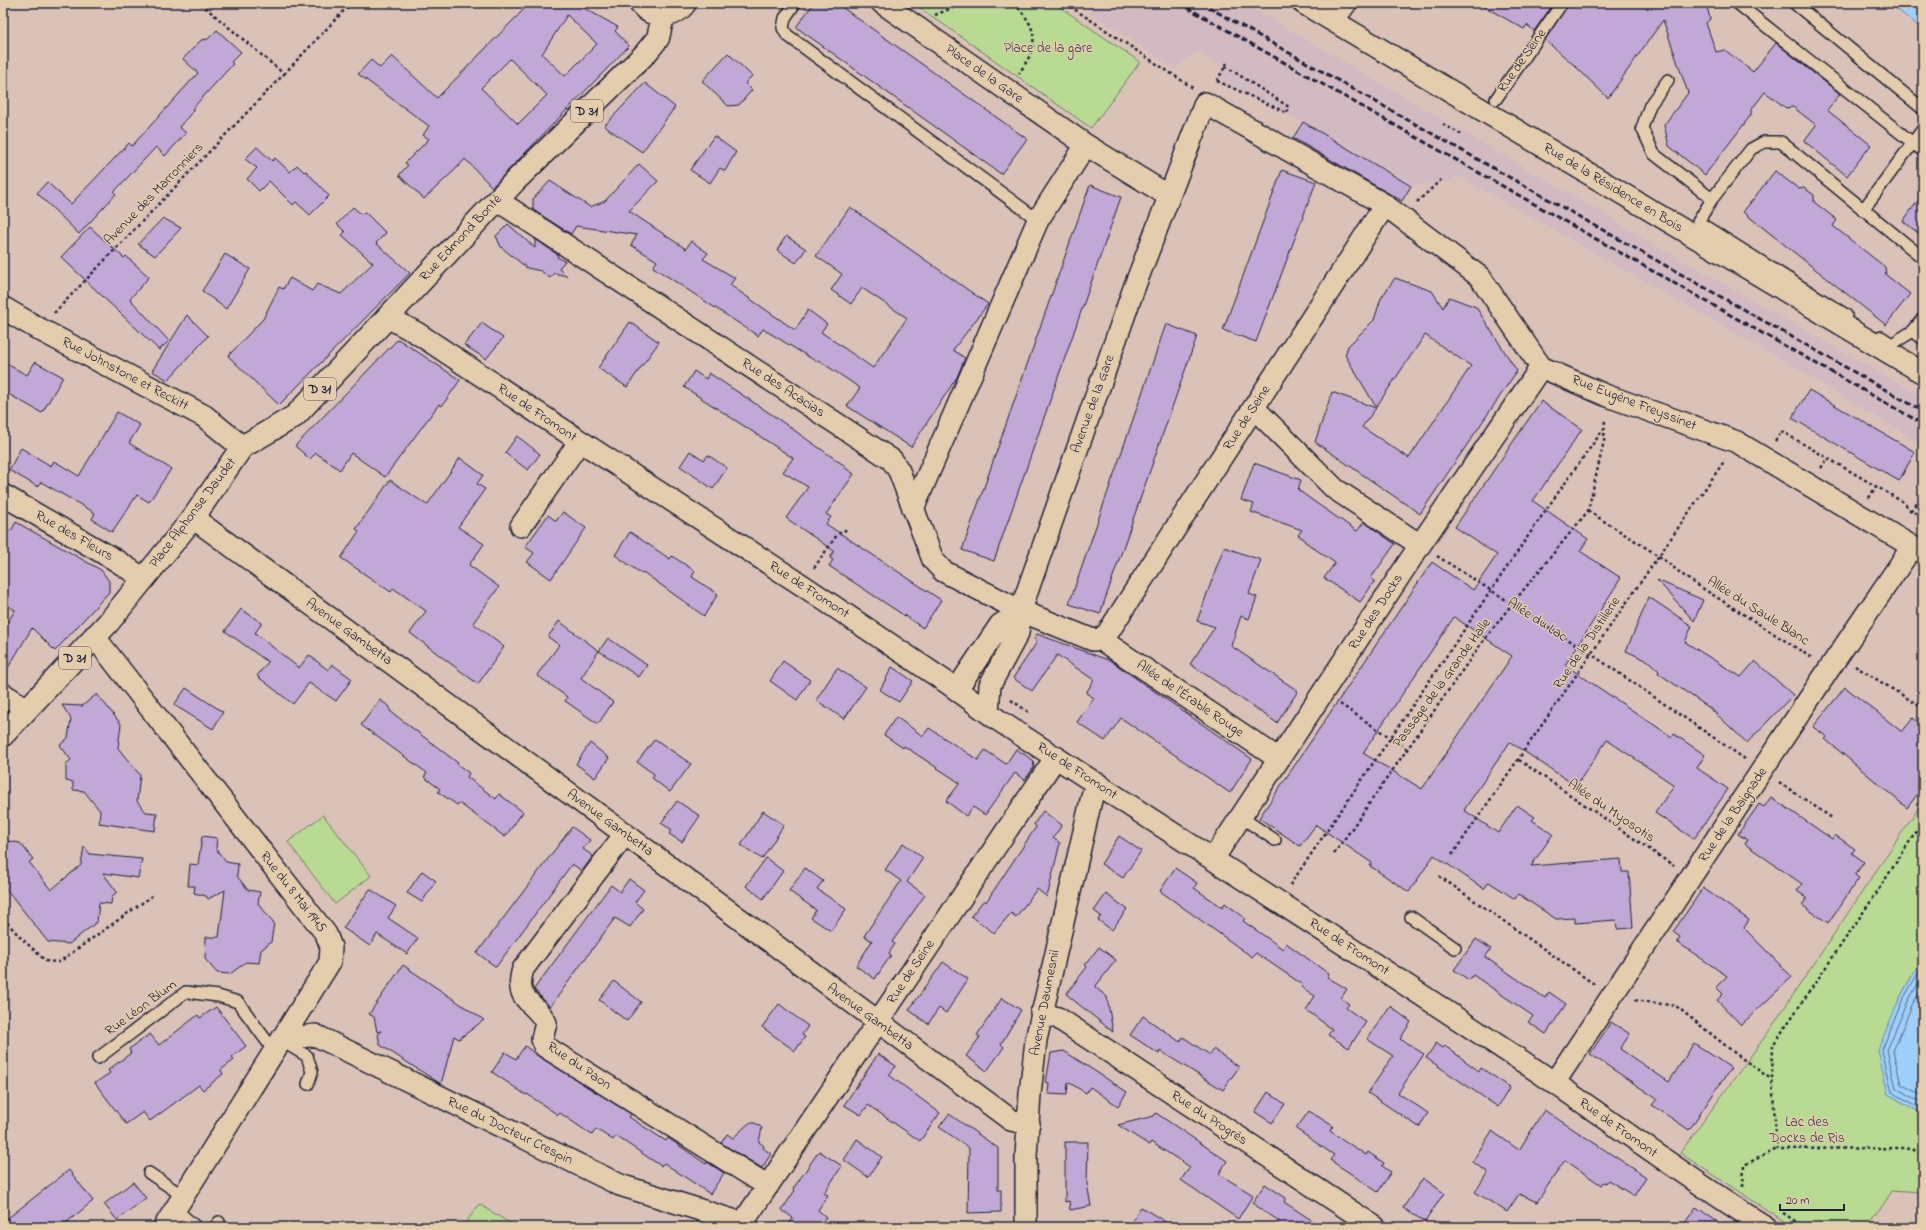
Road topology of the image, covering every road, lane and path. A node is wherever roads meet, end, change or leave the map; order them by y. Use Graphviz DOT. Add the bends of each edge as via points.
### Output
graph roads {
  1 [pos="200,3"];
  2 [pos="351,3"];
  3 [pos="640,3"];
  4 [pos="685,3"];
  5 [pos="795,3"];
  6 [pos="882,3"];
  7 [pos="964,3"];
  8 [pos="1014,3"];
  9 [pos="1065,3"];
  10 [pos="1303,3"];
  11 [pos="1346,3"];
  12 [pos="1562,3"];
  13 [pos="1737,3"];
  14 [pos="1794,3"];
  15 [pos="663,16"];
  16 [pos="1333,21"];
  17 [pos="921,29"];
  18 [pos="1226,64"];
  19 [pos="284,74"];
  20 [pos="1668,80"];
  21 [pos="1009,91"];
  22 [pos="1201,96"];
  23 [pos="1496,99"];
  24 [pos="1923,109"];
  25 [pos="1443,124"];
  26 [pos="1923,129"];
  27 [pos="1462,135"];
  28 [pos="1913,143"];
  29 [pos="1086,145"];
  30 [pos="1923,151"];
  31 [pos="1443,178"];
  32 [pos="1169,196"];
  33 [pos="1712,199"];
  34 [pos="497,200"];
  35 [pos="1385,205"];
  36 [pos="1863,210"];
  37 [pos="1038,220"];
  38 [pos="1923,258"];
  39 [pos="3,308"];
  40 [pos="387,317"];
  41 [pos="1923,318"];
  42 [pos="39,329"];
  43 [pos="1913,331"];
  44 [pos="1923,339"];
  45 [pos="1541,367"];
  46 [pos="1923,373"];
  47 [pos="1605,395"];
  48 [pos="1254,408"];
  49 [pos="1605,426"];
  50 [pos="580,441"];
  51 [pos="1737,442"];
  52 [pos="242,447"];
  53 [pos="1764,458"];
  54 [pos="3,495"];
  55 [pos="1922,496"];
  56 [pos="1915,505"];
  57 [pos="913,508"];
  58 [pos="1923,509"];
  59 [pos="1588,511"];
  60 [pos="1911,511"];
  61 [pos="1923,517"];
  62 [pos="193,518"];
  63 [pos="521,526"];
  64 [pos="847,529"];
  65 [pos="1420,545"];
  66 [pos="1918,550"];
  67 [pos="1659,556"];
  68 [pos="144,579"];
  69 [pos="802,585"];
  70 [pos="1491,590"];
  71 [pos="1512,604"];
  72 [pos="1020,611"];
  73 [pos="94,636"];
  74 [pos="1100,639"];
  75 [pos="1592,654"];
  76 [pos="1829,669"];
  77 [pos="990,685"];
  78 [pos="957,689"];
  79 [pos="1323,692"];
  80 [pos="3,694"];
  81 [pos="27,708"];
  82 [pos="1923,708"];
  83 [pos="988,712"];
  84 [pos="1035,717"];
  85 [pos="3,735"];
  86 [pos="1390,738"];
  87 [pos="1406,749"];
  88 [pos="1056,757"];
  89 [pos="1279,759"];
  90 [pos="1519,760"];
  91 [pos="1763,770"];
  92 [pos="1098,784"];
  93 [pos="1241,817"];
  94 [pos="1832,818"];
  95 [pos="1923,821"];
  96 [pos="625,834"];
  97 [pos="1275,840"];
  98 [pos="1334,854"];
  99 [pos="1452,856"];
  100 [pos="1213,859"];
  101 [pos="1691,877"];
  102 [pos="1288,888"];
  103 [pos="152,896"];
  104 [pos="1411,917"];
  105 [pos="3,918"];
  106 [pos="1455,948"];
  107 [pos="1041,1013"];
  108 [pos="878,1022"];
  109 [pos="278,1046"];
  110 [pos="98,1058"];
  111 [pos="1554,1083"];
  112 [pos="308,1084"];
  113 [pos="1029,1124"];
  114 [pos="1777,1149"];
  115 [pos="1923,1155"];
  116 [pos="150,1173"];
  117 [pos="768,1186"];
  118 [pos="179,1203"];
  119 [pos="1731,1205"];
  120 [pos="741,1225"];
  121 [pos="164,1227"];
  122 [pos="196,1227"];
  123 [pos="1026,1227"];
  124 [pos="1375,1227"];
  125 [pos="1766,1227"];
  1 -- 19 [label="path"];
  2 -- 19 [label="path, Avenue des Marronniers"];
  3 -- 15 [label="main road" via="647,11"];
  4 -- 15 [label="main road" via="678,10"];
  5 -- 37 [label="lane" via="785,18 783,28 787,35"];
  6 -- 17 [label="street, Place de la Gare"];
  7 -- 17 [label="path" via="932,16"];
  8 -- 21 [label="path" via="1027,18 1035,36 1030,56"];
  9 -- 22 [label="path"];
  10 -- 16 [label="street, Rue de la Résidence en Bois"];
  11 -- 16 [label="street"];
  12 -- 23 [label="lane, Rue de Seine"];
  13 -- 28 [label="lane"];
  14 -- 24 [label="lane"];
  15 -- 34 [label="main road, Rue Edmond Bonté / D 31" via="658,38 645,54"];
  16 -- 46 [label="street, Rue de la Résidence en Bois"];
  17 -- 21 [label="street, Place de la Gare"];
  18 -- 18 [label="path" via="1217,81 1287,113 1289,108"];
  19 -- 42 [label="path, Avenue des Marronniers"];
  20 -- 33 [label="lane" via="1650,105 1642,128 1654,154"];
  21 -- 29 [label="street, Place de la Gare"];
  22 -- 32 [label="street, Avenue de la Gare"];
  22 -- 35 [label="street"];
  25 -- 27 [label="path"];
  26 -- 28 [label="lane"];
  28 -- 30 [label="lane"];
  28 -- 36 [label="lane"];
  29 -- 32 [label="street, Place de la Gare"];
  29 -- 37 [label="street"];
  31 -- 35 [label="path" via="1412,207"];
  32 -- 72 [label="street, Avenue de la Gare"];
  33 -- 36 [label="lane" via="1751,149 1764,142 1781,142"];
  33 -- 43 [label="lane" via="1698,222 1892,344"];
  34 -- 40 [label="main road, Rue Edmond Bonté / D 31"];
  34 -- 57 [label="street, Rue des Acacias" via="892,460 899,471"];
  35 -- 45 [label="street" via="1480,277"];
  35 -- 48 [label="street, Rue de Seine"];
  36 -- 38 [label="lane"];
  37 -- 57 [label="street"];
  39 -- 42 [label="main road, Rue Johnstone et Reckitt"];
  40 -- 50 [label="street, Rue de Fromont" via="417,333"];
  40 -- 52 [label="main road, Rue Edmond Bonté / D 31" via="295,416"];
  41 -- 43 [label="lane"];
  42 -- 52 [label="main road, Rue Johnstone et Reckitt" via="204,416"];
  43 -- 44 [label="lane"];
  45 -- 47 [label="street, Rue Eugène Freyssinet"];
  45 -- 65 [label="street, Rue des Docks"];
  47 -- 49 [label="path"];
  47 -- 51 [label="street, Rue Eugène Freyssinet"];
  48 -- 65 [label="street" via="1335,489"];
  48 -- 74 [label="street, Rue de Seine" via="1107,634"];
  49 -- 59 [label="path"];
  49 -- 70 [label="path"];
  50 -- 63 [label="street"];
  50 -- 69 [label="street, Rue de Fromont"];
  51 -- 53 [label="street, Rue Eugène Freyssinet"];
  51 -- 67 [label="path, Rue de la Distillerie"];
  52 -- 62 [label="main road, Place Alphonse Daudet / D 31"];
  53 -- 60 [label="path" via="1781,432 1903,502"];
  53 -- 66 [label="street, Rue Eugène Freyssinet"];
  54 -- 68 [label="street, Rue des Fleurs"];
  55 -- 56 [label="path"];
  56 -- 58 [label="path"];
  56 -- 60 [label="path"];
  57 -- 72 [label="street, Rue des Acacias" via="933,560 943,571"];
  59 -- 67 [label="path, Allée du Saule Blanc"];
  59 -- 71 [label="path, Passage de la Grande Halle"];
  60 -- 61 [label="path"];
  62 -- 68 [label="main road, Place Alphonse Daudet / D 31"];
  62 -- 96 [label="street, Avenue Gambetta"];
  64 -- 69 [label="path" via="837,535"];
  65 -- 70 [label="path, Allée du Lac"];
  65 -- 79 [label="street, Rue des Docks"];
  66 -- 76 [label="street, Rue de la Baignade"];
  67 -- 75 [label="path, Rue de la Distillerie"];
  67 -- 76 [label="path, Allée du Saule Blanc" via="1688,579"];
  68 -- 73 [label="main road, D 31"];
  69 -- 78 [label="street, Rue de Fromont"];
  70 -- 71 [label="path, Allée du Lac"];
  70 -- 86 [label="path"];
  71 -- 75 [label="path, Allée du Lac"];
  71 -- 87 [label="path, Passage de la Grande Halle"];
  72 -- 74 [label="street" via="1086,638"];
  72 -- 77 [label="street" via="1018,633"];
  72 -- 78 [label="street" via="1000,625"];
  73 -- 81 [label="main road, D 31"];
  73 -- 109 [label="street, Rue du 8 Mai 1945" via="326,934 331,947 330,962"];
  74 -- 89 [label="street, Allée de l'Érable Rouge"];
  75 -- 90 [label="path, Rue de la Distillerie"];
  75 -- 91 [label="path, Allée du Lac"];
  76 -- 82 [label="path" via="1857,666"];
  76 -- 91 [label="street, Rue de la Baignade"];
  77 -- 83 [label="street"];
  77 -- 84 [label="path"];
  78 -- 83 [label="street, Rue de Fromont"];
  79 -- 86 [label="path"];
  79 -- 89 [label="street, Rue des Docks"];
  80 -- 81 [label="street"];
  81 -- 85 [label="main road, D 31"];
  83 -- 88 [label="street, Rue de Fromont"];
  86 -- 87 [label="path"];
  86 -- 102 [label="path"];
  87 -- 98 [label="path, Passage de la Grande Halle"];
  88 -- 92 [label="street, Rue de Fromont"];
  88 -- 108 [label="street, Rue de Seine"];
  89 -- 93 [label="street, Rue des Docks"];
  90 -- 99 [label="path, Rue de la Distillerie"];
  90 -- 101 [label="path, Allée du Myosotis"];
  91 -- 94 [label="path, Allée du Lac"];
  91 -- 101 [label="street, Rue de la Baignade"];
  92 -- 100 [label="street, Rue de Fromont"];
  92 -- 107 [label="street, Avenue Daumesnil" via="1092,796"];
  93 -- 97 [label="lane"];
  93 -- 100 [label="street, Rue des Docks"];
  95 -- 114 [label="path" via="1773,1045 1772,1079"];
  96 -- 108 [label="street, Avenue Gambetta"];
  96 -- 117 [label="street, Rue du Paon" via="523,969 520,978 522,994 543,1016 546,1023 542,1039 544,1046"];
  100 -- 111 [label="street, Rue de Fromont"];
  101 -- 111 [label="street, Rue de la Baignade"];
  103 -- 105 [label="path" via="59,962 46,961 20,938"];
  104 -- 106 [label="lane"];
  107 -- 113 [label="street, Avenue Daumesnil" via="1036,1040"];
  107 -- 124 [label="street, Rue du Progrès" via="1058,1018"];
  108 -- 113 [label="street, Avenue Gambetta" via="1011,1120"];
  108 -- 117 [label="street, Rue de Seine"];
  109 -- 110 [label="lane, Rue Léon Blum" via="238,1002 218,996 186,992"];
  109 -- 112 [label="lane" via="308,1056 312,1072"];
  109 -- 118 [label="street, Rue du 8 Mai 1945"];
  109 -- 120 [label="street, Rue du Docteur Crespin" via="315,1035 620,1185"];
  111 -- 119 [label="street, Rue de Fromont"];
  113 -- 123 [label="street, Avenue Daumesnil" via="1026,1156"];
  114 -- 115 [label="path" via="1908,1148"];
  114 -- 119 [label="path" via="1744,1165 1743,1187"];
  116 -- 118 [label="lane"];
  117 -- 120 [label="street, Rue de Seine"];
  118 -- 121 [label="street, Rue du 8 Mai 1945"];
  118 -- 122 [label="lane"];
  119 -- 125 [label="street, Rue de Fromont"];
}
